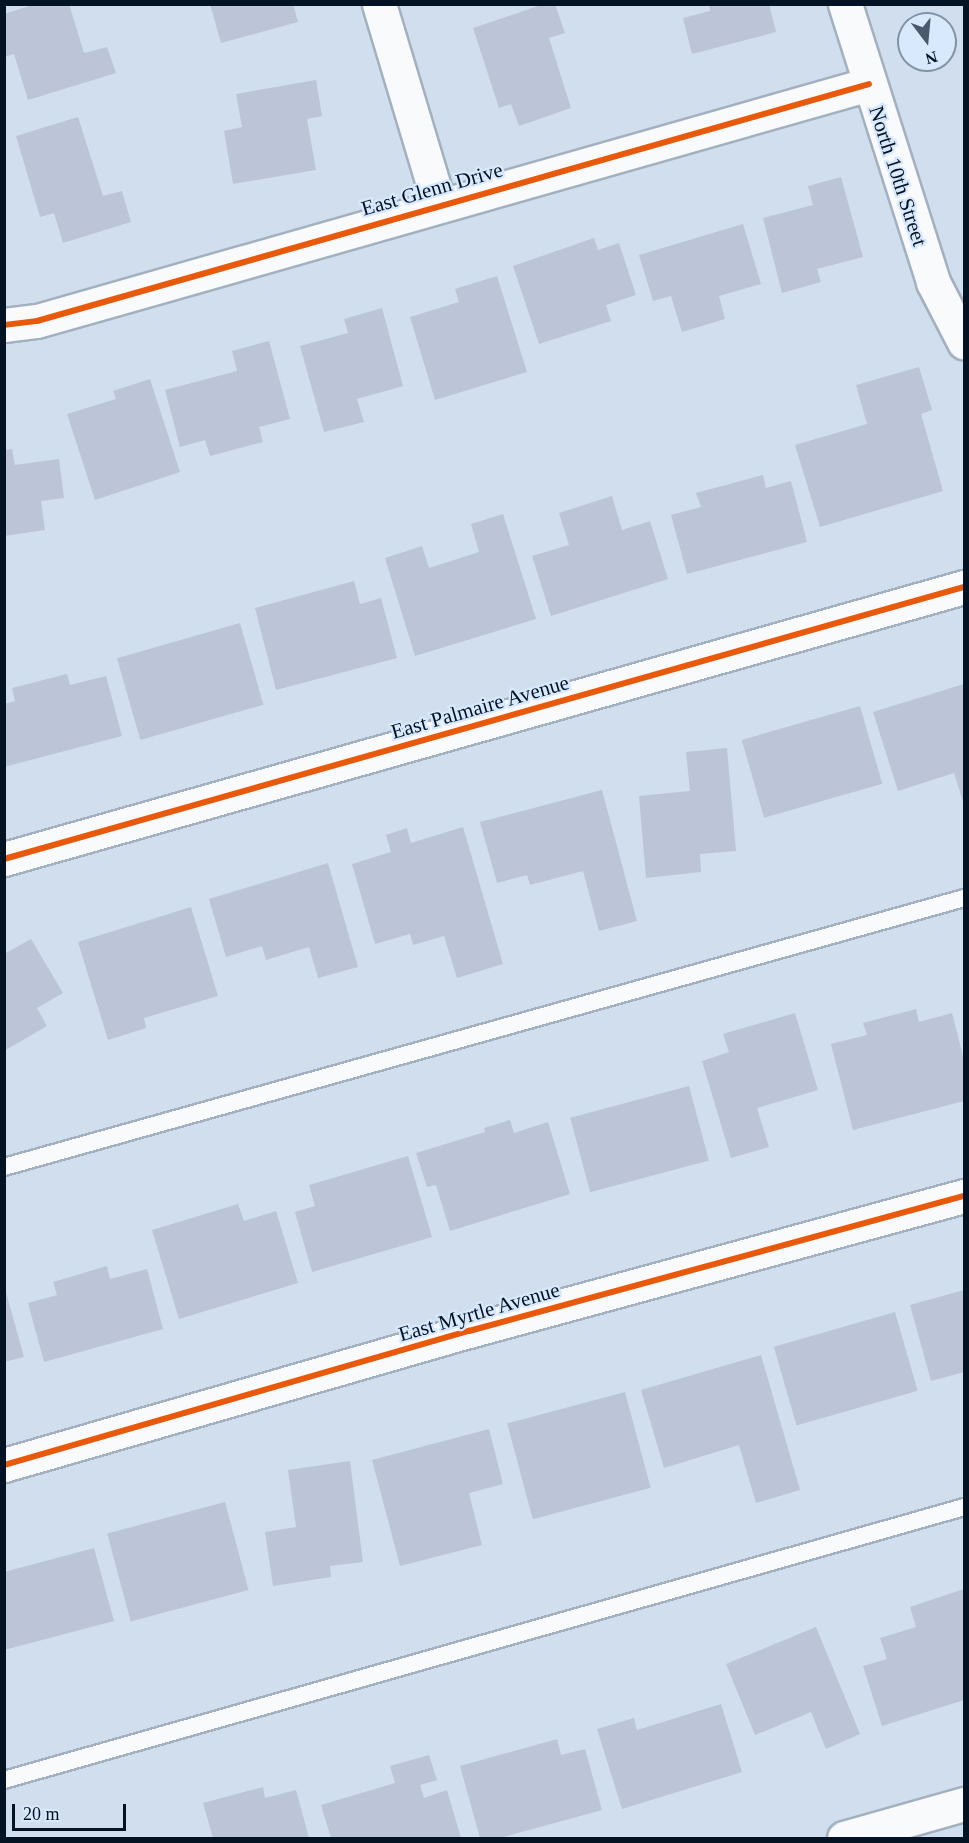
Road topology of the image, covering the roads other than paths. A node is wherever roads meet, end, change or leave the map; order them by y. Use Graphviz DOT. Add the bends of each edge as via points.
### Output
graph roads {
  1 [pos="379,4"];
  2 [pos="845,4"];
  3 [pos="869,84"];
  4 [pos="439,204"];
  5 [pos="4,326"];
  6 [pos="964,342"];
  7 [pos="964,587"];
  8 [pos="4,859"];
  9 [pos="964,898"];
  10 [pos="4,1167"];
  11 [pos="964,1196"];
  12 [pos="4,1465"];
  13 [pos="964,1507"];
  14 [pos="4,1780"];
  15 [pos="964,1804"];
  16 [pos="844,1839"];
  1 -- 4 [label="street"];
  2 -- 3 [label="street, North 10th Street"];
  3 -- 4 [label="street, East Glenn Drive"];
  3 -- 6 [label="street, North 10th Street" via="933,282"];
  4 -- 5 [label="street, East Glenn Drive" via="37,321"];
  7 -- 8 [label="street, East Palmaire Avenue"];
  9 -- 10 [label="lane"];
  11 -- 12 [label="street, East Myrtle Avenue" via="469,1331"];
  13 -- 14 [label="lane"];
  15 -- 16 [label="street"];
}
